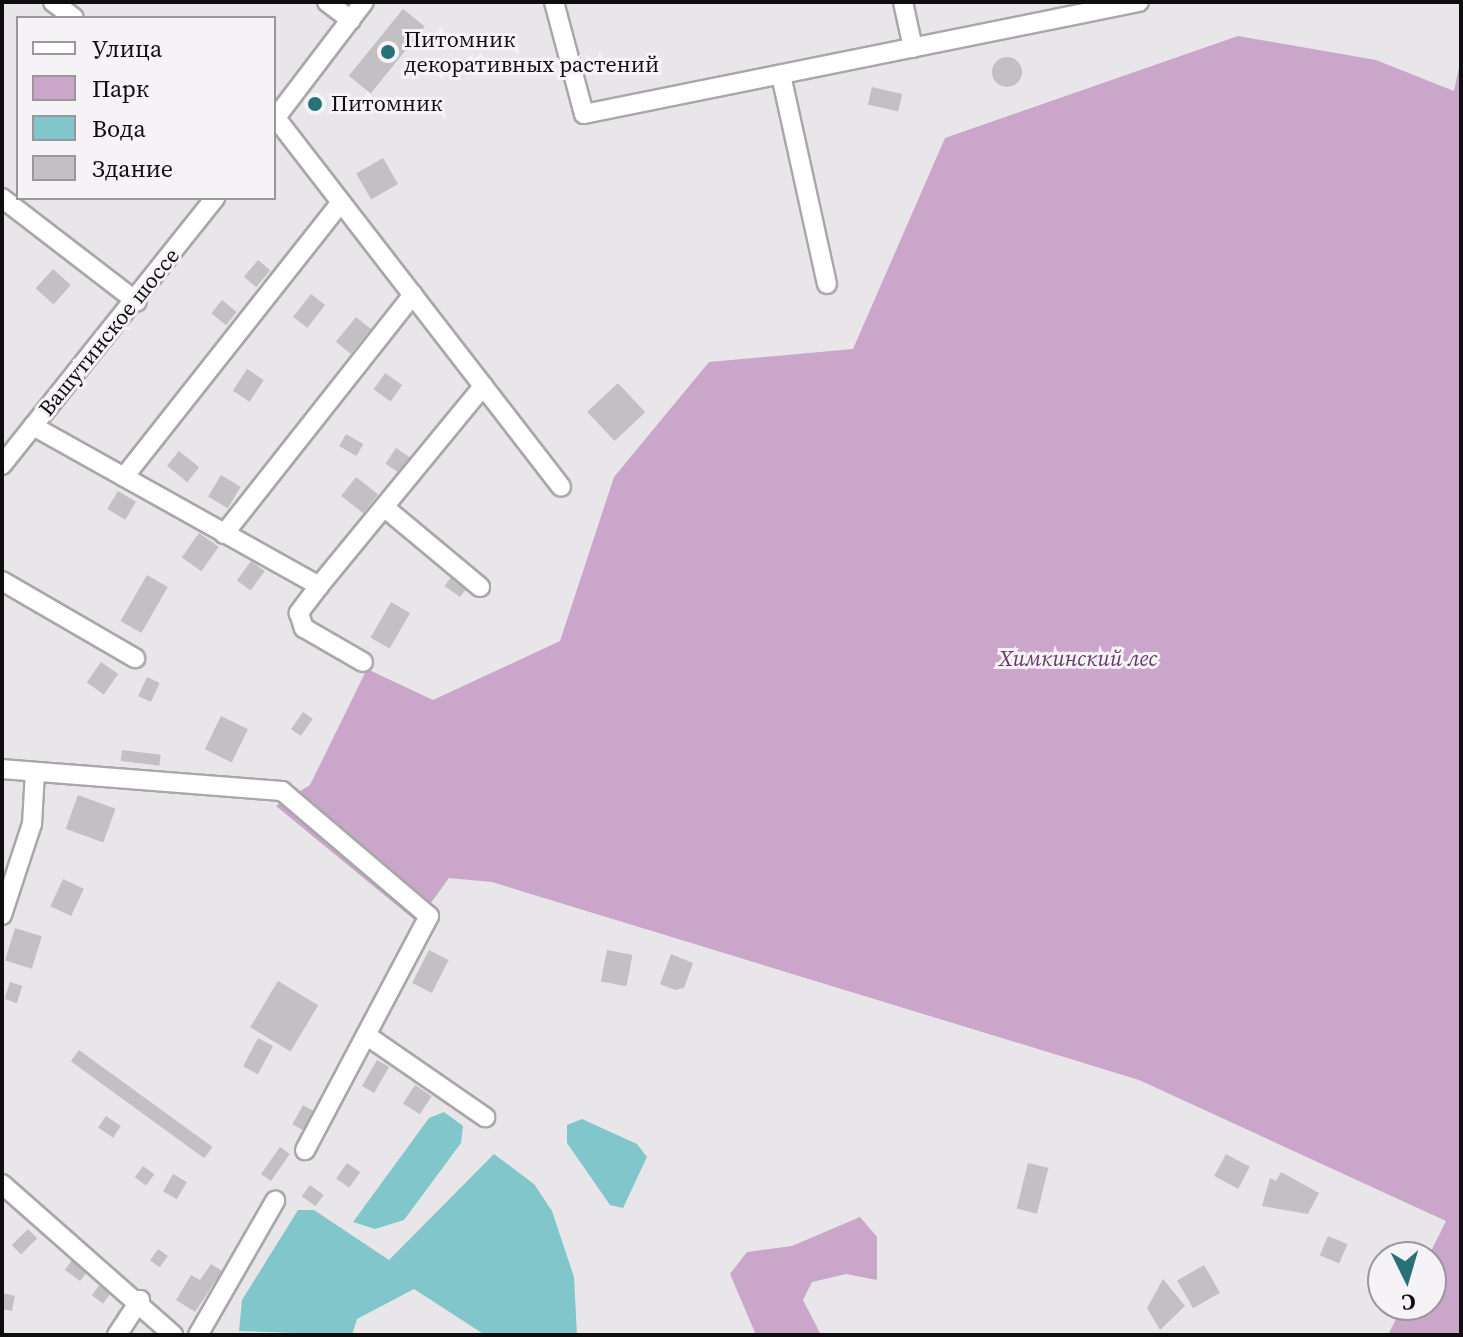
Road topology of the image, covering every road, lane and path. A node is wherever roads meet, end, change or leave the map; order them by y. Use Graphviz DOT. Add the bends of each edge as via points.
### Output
graph roads {
  1 [pos="53,2"];
  2 [pos="327,2"];
  3 [pos="364,2"];
  4 [pos="554,2"];
  5 [pos="903,2"];
  6 [pos="1139,2"];
  7 [pos="71,16"];
  8 [pos="351,20"];
  9 [pos="913,48"];
  10 [pos="781,75"];
  11 [pos="276,118"];
  12 [pos="276,120"];
  13 [pos="2,198"];
  14 [pos="214,200"];
  15 [pos="341,202"];
  16 [pos="827,284"];
  17 [pos="413,295"];
  18 [pos="137,302"];
  19 [pos="483,386"];
  20 [pos="33,426"];
  21 [pos="3,460"];
  22 [pos="124,477"];
  23 [pos="561,487"];
  24 [pos="384,507"];
  25 [pos="224,534"];
  26 [pos="2,581"];
  27 [pos="319,586"];
  28 [pos="480,587"];
  29 [pos="135,658"];
  30 [pos="363,662"];
  31 [pos="2,769"];
  32 [pos="35,772"];
  33 [pos="2,915"];
  34 [pos="366,1035"];
  35 [pos="485,1117"];
  36 [pos="305,1150"];
  37 [pos="5,1193"];
  38 [pos="275,1201"];
  39 [pos="140,1300"];
  40 [pos="117,1335"];
  41 [pos="173,1335"];
  42 [pos="198,1335"];
  1 -- 7 [label="street"];
  2 -- 8 [label="street"];
  3 -- 8 [label="street"];
  4 -- 10 [label="street" via="584,114"];
  5 -- 9 [label="street"];
  6 -- 9 [label="street"];
  8 -- 11 [label="street"];
  9 -- 10 [label="street"];
  10 -- 16 [label="street"];
  12 -- 15 [label="street"];
  13 -- 18 [label="street"];
  14 -- 18 [label="street, Вашутинское шоссе"];
  15 -- 17 [label="street"];
  15 -- 22 [label="street"];
  17 -- 19 [label="street"];
  17 -- 25 [label="street"];
  18 -- 20 [label="street, Вашутинское шоссе"];
  19 -- 23 [label="street"];
  19 -- 24 [label="street"];
  20 -- 21 [label="street, Вашутинское шоссе"];
  20 -- 22 [label="street"];
  22 -- 25 [label="street"];
  24 -- 27 [label="street"];
  24 -- 28 [label="street"];
  25 -- 27 [label="street"];
  26 -- 29 [label="street"];
  27 -- 30 [label="street" via="299,613 304,628"];
  31 -- 32 [label="street"];
  32 -- 33 [label="street" via="32,824"];
  32 -- 34 [label="street" via="249,784 282,791 323,823 429,916"];
  34 -- 35 [label="street"];
  34 -- 36 [label="street"];
  37 -- 39 [label="street"];
  38 -- 42 [label="street"];
  39 -- 40 [label="street"];
  39 -- 41 [label="street"];
}
